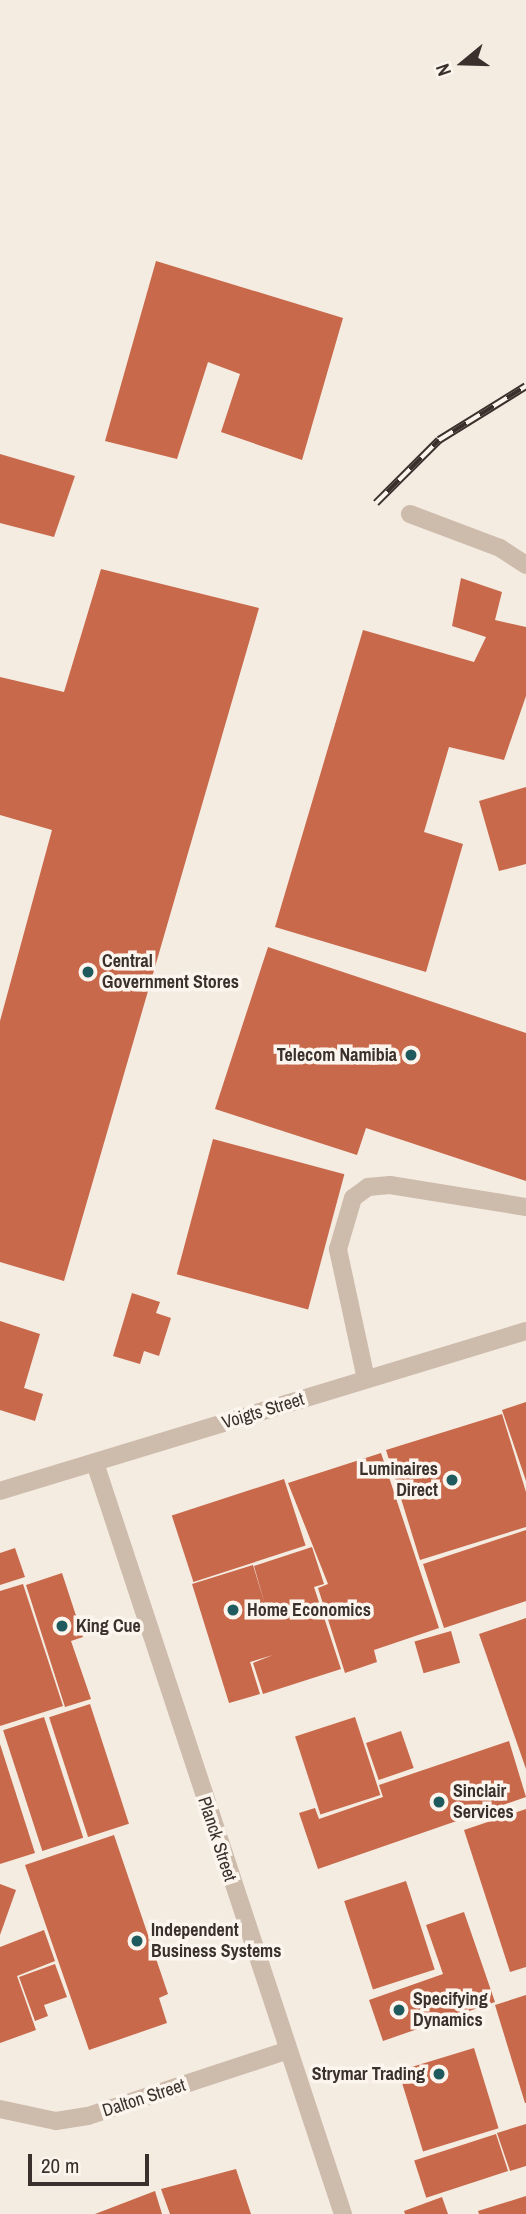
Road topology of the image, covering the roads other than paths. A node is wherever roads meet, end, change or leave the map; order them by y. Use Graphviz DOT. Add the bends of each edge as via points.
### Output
graph roads {
  1 [pos="410,513"];
  2 [pos="526,565"];
  3 [pos="526,1207"];
  4 [pos="526,1331"];
  5 [pos="366,1379"];
  6 [pos="95,1463"];
  7 [pos="0,1491"];
  8 [pos="286,2051"];
  9 [pos="0,2109"];
  10 [pos="343,2214"];
  1 -- 2 [label="street" via="500,548"];
  3 -- 5 [label="street" via="390,1185 368,1187 353,1198 338,1249"];
  4 -- 5 [label="street, Voigts Street"];
  5 -- 6 [label="street, Voigts Street"];
  6 -- 7 [label="street, Voigts Street"];
  6 -- 8 [label="street, Planck Street"];
  8 -- 9 [label="street, Dalton Street" via="88,2116 56,2121"];
  8 -- 10 [label="street, Planck Street"];
}
